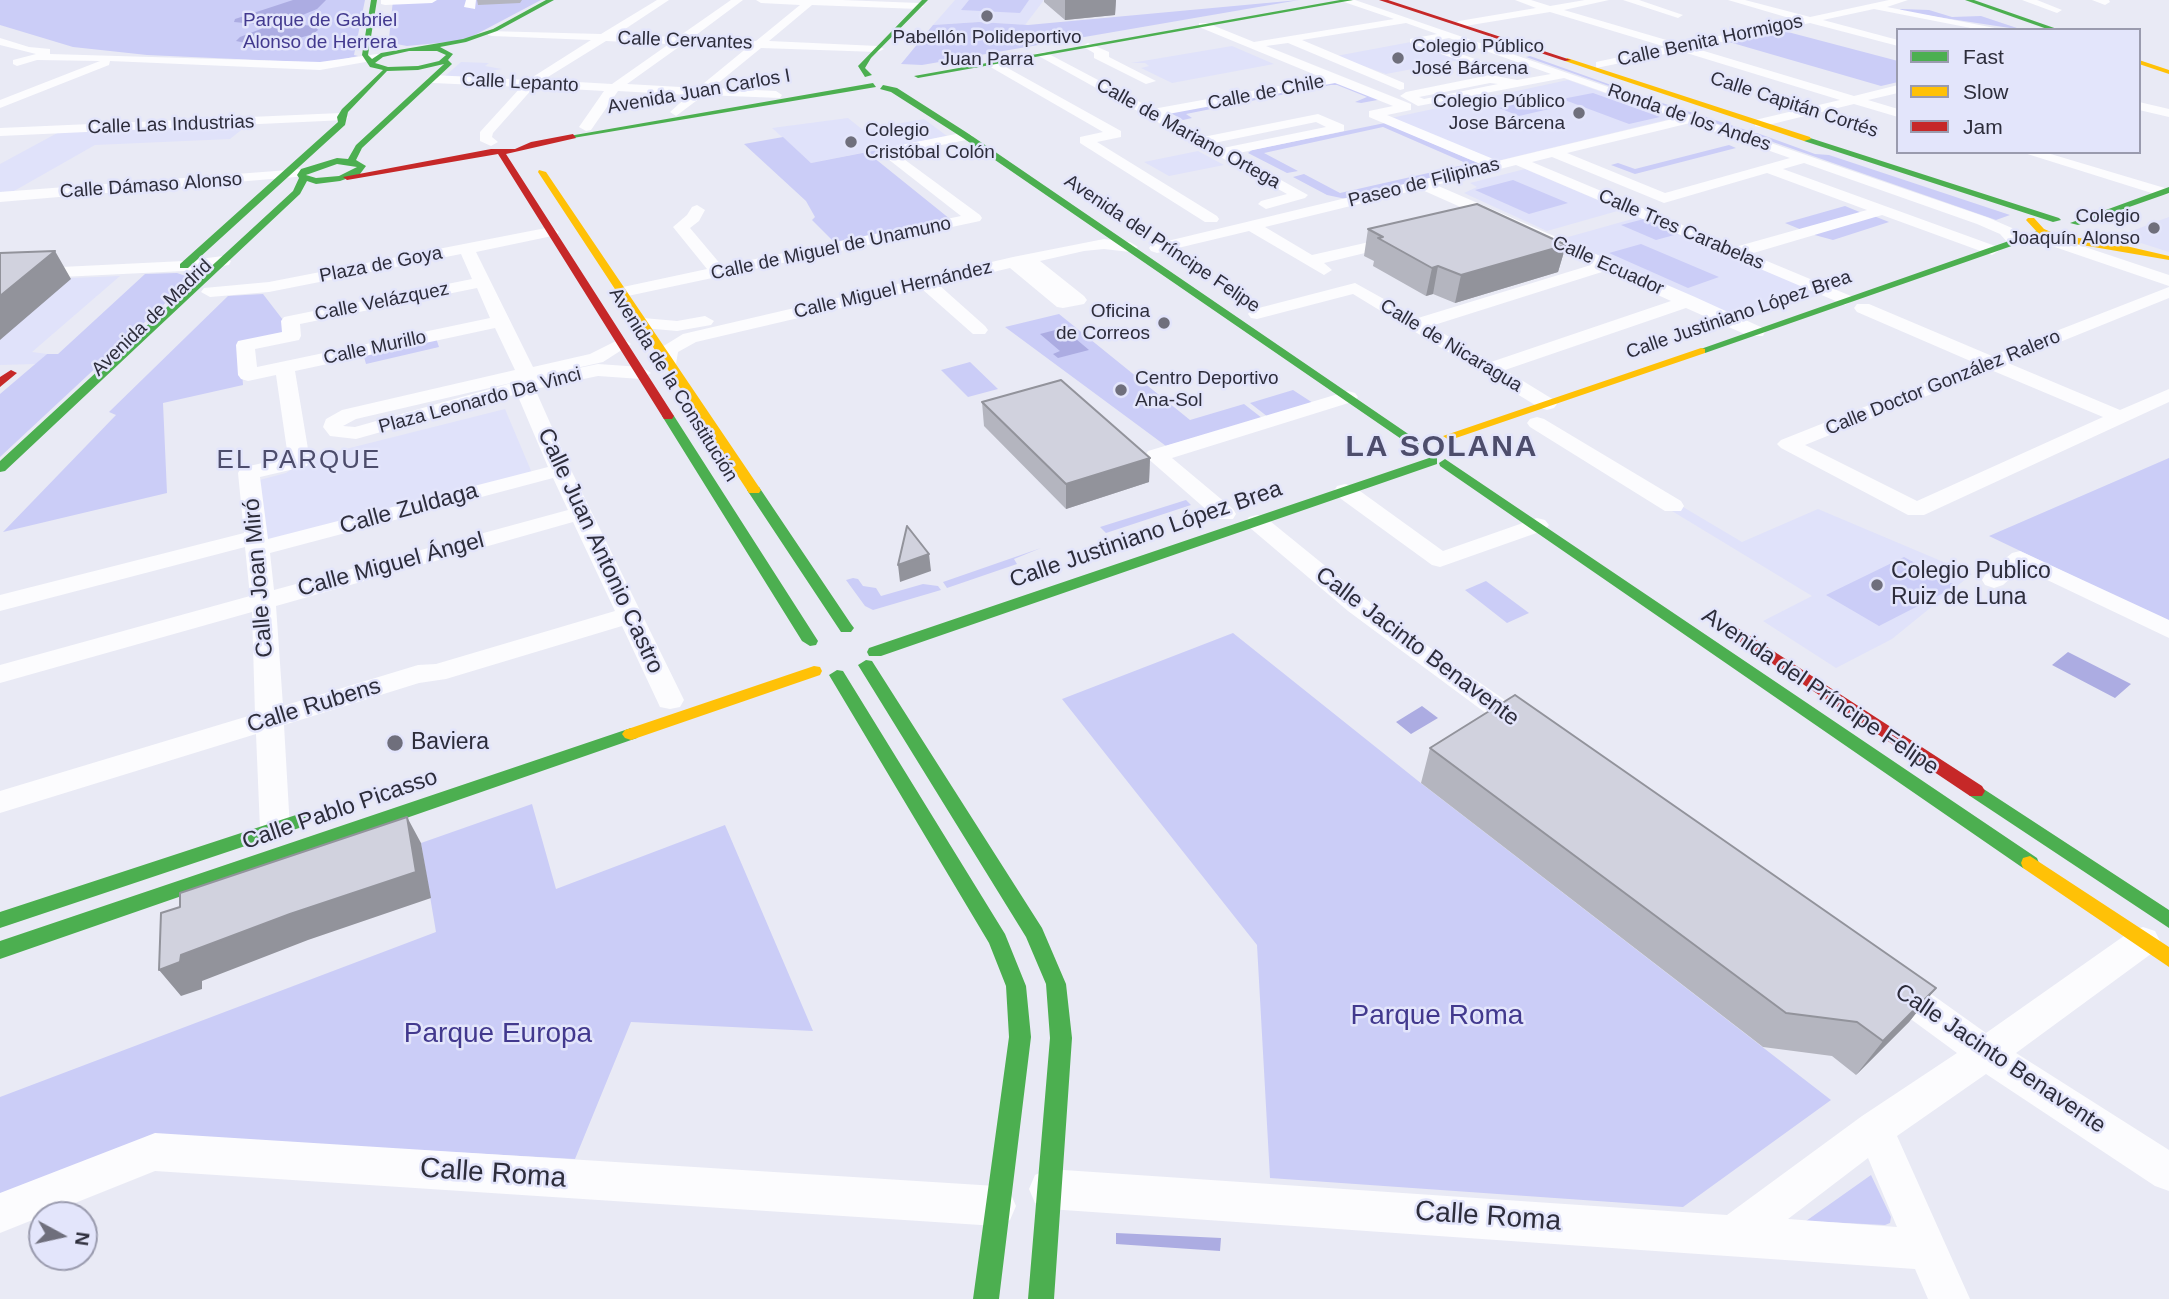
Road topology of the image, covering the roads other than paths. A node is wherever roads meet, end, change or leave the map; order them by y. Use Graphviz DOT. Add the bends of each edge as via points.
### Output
graph roads {
  1 [pos="432,0"];
  2 [pos="551,0"];
  3 [pos="664,0"];
  4 [pos="738,0"];
  5 [pos="761,0"];
  6 [pos="939,0"];
  7 [pos="1325,0"];
  8 [pos="1520,0"];
  9 [pos="1579,0"];
  10 [pos="1604,0"];
  11 [pos="1628,0"];
  12 [pos="1733,0"];
  13 [pos="1846,0"];
  14 [pos="1902,0"];
  15 [pos="1957,0"];
  16 [pos="1968,0"];
  17 [pos="2027,0"];
  18 [pos="381,1"];
  19 [pos="811,1"];
  20 [pos="1352,1"];
  21 [pos="1387,1"];
  22 [pos="922,3"];
  23 [pos="1864,7"];
  24 [pos="1546,8"];
  25 [pos="2057,10"];
  26 [pos="1678,15"];
  27 [pos="1407,19"];
  28 [pos="1806,19"];
  29 [pos="1203,25"];
  30 [pos="1453,27"];
  31 [pos="1988,28"];
  32 [pos="2038,28"];
  33 [pos="2051,28"];
  34 [pos="494,31"];
  35 [pos="604,37"];
  36 [pos="1289,39"];
  37 [pos="680,40"];
  38 [pos="0,41"];
  39 [pos="1896,42"];
  40 [pos="759,44"];
  41 [pos="1254,45"];
  42 [pos="1087,46"];
  43 [pos="426,48"];
  44 [pos="1679,48"];
  45 [pos="878,49"];
  46 [pos="406,50"];
  47 [pos="34,54"];
  48 [pos="1041,54"];
  49 [pos="55,56"];
  50 [pos="89,57"];
  51 [pos="117,58"];
  52 [pos="448,59"];
  53 [pos="2141,61"];
  54 [pos="17,62"];
  55 [pos="991,63"];
  56 [pos="376,64"];
  57 [pos="0,65"];
  58 [pos="280,66"];
  59 [pos="1595,66"];
  60 [pos="2169,70"];
  61 [pos="1505,72"];
  62 [pos="1565,75"];
  63 [pos="890,76"];
  64 [pos="433,79"];
  65 [pos="1336,79"];
  66 [pos="1150,81"];
  67 [pos="531,83"];
  68 [pos="615,87"];
  69 [pos="1896,90"];
  70 [pos="700,91"];
  71 [pos="776,95"];
  72 [pos="1855,100"];
  73 [pos="0,104"];
  74 [pos="2141,106"];
  75 [pos="676,112"];
  76 [pos="1896,112"];
  77 [pos="2169,113"];
  78 [pos="1154,114"];
  79 [pos="1691,119"];
  80 [pos="342,120"];
  81 [pos="1766,122"];
  82 [pos="586,127"];
  83 [pos="0,132"];
  84 [pos="967,136"];
  85 [pos="1202,141"];
  86 [pos="529,143"];
  87 [pos="492,148"];
  88 [pos="1222,152"];
  89 [pos="1552,152"];
  90 [pos="2034,154"];
  91 [pos="1806,158"];
  92 [pos="1518,161"];
  93 [pos="326,163"];
  94 [pos="1497,166"];
  95 [pos="1769,169"];
  96 [pos="348,170"];
  97 [pos="298,176"];
  98 [pos="1421,184"];
  99 [pos="35,194"];
  100 [pos="2167,195"];
  101 [pos="0,197"];
  102 [pos="1998,202"];
  103 [pos="697,210"];
  104 [pos="1882,210"];
  105 [pos="9,212"];
  106 [pos="1230,214"];
  107 [pos="1250,217"];
  108 [pos="1496,217"];
  109 [pos="1211,219"];
  110 [pos="2064,221"];
  111 [pos="1094,223"];
  112 [pos="1470,223"];
  113 [pos="1187,225"];
  114 [pos="551,232"];
  115 [pos="2047,234"];
  116 [pos="2092,235"];
  117 [pos="1416,236"];
  118 [pos="2015,241"];
  119 [pos="1130,247"];
  120 [pos="466,248"];
  121 [pos="1157,248"];
  122 [pos="1992,250"];
  123 [pos="1734,253"];
  124 [pos="2168,259"];
  125 [pos="223,261"];
  126 [pos="1309,261"];
  127 [pos="1608,265"];
  128 [pos="184,266"];
  129 [pos="719,273"];
  130 [pos="0,275"];
  131 [pos="2169,281"];
  132 [pos="482,282"];
  133 [pos="209,283"];
  134 [pos="926,283"];
  135 [pos="1355,288"];
  136 [pos="623,292"];
  137 [pos="1224,292"];
  138 [pos="2169,292"];
  139 [pos="1689,301"];
  140 [pos="1854,304"];
  141 [pos="1251,310"];
  142 [pos="501,321"];
  143 [pos="643,323"];
  144 [pos="1416,325"];
  145 [pos="1280,329"];
  146 [pos="979,330"];
  147 [pos="1756,332"];
  148 [pos="622,344"];
  149 [pos="669,360"];
  150 [pos="1993,364"];
  151 [pos="285,367"];
  152 [pos="1489,369"];
  153 [pos="641,373"];
  154 [pos="248,375"];
  155 [pos="525,381"];
  156 [pos="2169,395"];
  157 [pos="1348,397"];
  158 [pos="1542,414"];
  159 [pos="2119,417"];
  160 [pos="70,426"];
  161 [pos="1428,440"];
  162 [pos="1467,451"];
  163 [pos="1439,462"];
  164 [pos="0,468"];
  165 [pos="560,470"];
  166 [pos="1345,491"];
  167 [pos="1288,493"];
  168 [pos="1673,506"];
  169 [pos="581,513"];
  170 [pos="1240,515"];
  171 [pos="1203,521"];
  172 [pos="1537,526"];
  173 [pos="256,543"];
  174 [pos="1994,580"];
  175 [pos="0,603"];
  176 [pos="263,604"];
  177 [pos="629,615"];
  178 [pos="1713,616"];
  179 [pos="2169,630"];
  180 [pos="821,634"];
  181 [pos="864,642"];
  182 [pos="814,671"];
  183 [pos="0,674"];
  184 [pos="837,675"];
  185 [pos="670,700"];
  186 [pos="270,719"];
  187 [pos="1544,741"];
  188 [pos="0,802"];
  189 [pos="315,816"];
  190 [pos="275,829"];
  191 [pos="2123,890"];
  192 [pos="2169,897"];
  193 [pos="0,920"];
  194 [pos="2160,940"];
  195 [pos="0,950"];
  196 [pos="1870,971"];
  197 [pos="1986,1054"];
  198 [pos="1875,1129"];
  199 [pos="2169,1172"];
  200 [pos="1049,1189"];
  201 [pos="996,1206"];
  202 [pos="0,1213"];
  203 [pos="1735,1234"];
  204 [pos="1926,1249"];
  205 [pos="986,1299"];
  206 [pos="1041,1299"];
  207 [pos="1949,1299"];
  1 -- 18 [label="street"];
  2 -- 34 [label="street"];
  3 -- 35 [label="street"];
  4 -- 37 [label="street"];
  5 -- 19 [label="street"];
  6 -- 63 [label="street" via="885,57"];
  7 -- 63 [label="street, Avenida Juan Carlos I"];
  8 -- 24 [label="street"];
  9 -- 24 [label="street"];
  10 -- 24 [label="street"];
  11 -- 26 [label="street"];
  12 -- 28 [label="street"];
  13 -- 23 [label="street"];
  14 -- 23 [label="street, Calle Benita Hormigos"];
  15 -- 32 [label="street"];
  16 -- 33 [label="street"];
  17 -- 25 [label="street"];
  18 -- 46 [label="street" via="379,43"];
  18 -- 56 [label="street"];
  19 -- 22 [label="street"];
  19 -- 40 [label="street"];
  20 -- 27 [label="street, Ronda de los Andes"];
  20 -- 29 [label="street, Avenida Juan Carlos I"];
  21 -- 30 [label="street, Calle Capitán Cortés"];
  22 -- 45 [label="street"];
  23 -- 28 [label="street, Calle Benita Hormigos"];
  23 -- 31 [label="street"];
  24 -- 30 [label="street"];
  24 -- 44 [label="street"];
  27 -- 30 [label="street, Ronda de los Andes"];
  27 -- 36 [label="street"];
  28 -- 39 [label="street"];
  28 -- 44 [label="street, Calle Benita Hormigos"];
  29 -- 41 [label="street"];
  29 -- 42 [label="street, Avenida Juan Carlos I"];
  30 -- 59 [label="street, Calle Capitán Cortés"];
  30 -- 61 [label="street" via="1414,41"];
  30 -- 62 [label="street, Ronda de los Andes"];
  34 -- 35 [label="street, Calle Cervantes"];
  34 -- 43 [label="street"];
  34 -- 52 [label="street"];
  35 -- 37 [label="street, Calle Cervantes"];
  35 -- 67 [label="street"];
  36 -- 41 [label="street"];
  36 -- 62 [label="street" via="1419,94 1406,96 1423,103"];
  37 -- 40 [label="street, Calle Cervantes"];
  37 -- 68 [label="street"];
  38 -- 47 [label="street"];
  40 -- 45 [label="street, Calle Cervantes"];
  40 -- 70 [label="street"];
  41 -- 65 [label="street"];
  42 -- 48 [label="street, Avenida Juan Carlos I"];
  42 -- 66 [label="street"];
  43 -- 46 [label="street"];
  43 -- 52 [label="street" via="446,50 451,53"];
  44 -- 59 [label="street, Calle Benita Hormigos"];
  44 -- 72 [label="street"];
  45 -- 63 [label="street" via="861,68"];
  46 -- 56 [label="street"];
  47 -- 49 [label="street"];
  47 -- 54 [label="street"];
  48 -- 55 [label="street, Avenida Juan Carlos I"];
  48 -- 78 [label="street, Calle de Mariano Ortega"];
  49 -- 50 [label="street"];
  49 -- 50 [label="street" via="74,52"];
  49 -- 54 [label="street"];
  50 -- 51 [label="street"];
  51 -- 58 [label="street"];
  51 -- 73 [label="street"];
  52 -- 56 [label="street" via="422,67"];
  52 -- 64 [label="street, Avenida de Madrid"];
  53 -- 60 [label="street"];
  54 -- 57 [label="street"];
  55 -- 63 [label="street, Avenida Juan Carlos I"];
  55 -- 109 [label="street" via="1116,134 1085,140"];
  56 -- 58 [label="street"];
  56 -- 58 [label="street" via="363,71"];
  56 -- 80 [label="street, Avenida de Madrid" via="377,76"];
  56 -- 93 [label="street" via="406,77 407,88"];
  59 -- 81 [label="street, Calle Capitán Cortés"];
  62 -- 79 [label="street, Ronda de los Andes"];
  63 -- 71 [label="street, Avenida Juan Carlos I"];
  63 -- 84 [label="street, Avenida del Príncipe Felipe" via="905,97"];
  63 -- 86 [label="street, Avenida Juan Carlos I"];
  63 -- 121 [label="street, Avenida del Príncipe Felipe" via="926,94"];
  64 -- 67 [label="street, Calle Lepanto"];
  64 -- 96 [label="street, Avenida de Madrid" via="359,147"];
  65 -- 78 [label="street, Calle de Chile"];
  65 -- 94 [label="street" via="1406,107 1374,114"];
  67 -- 68 [label="street, Calle Lepanto"];
  67 -- 87 [label="street" via="487,132 485,138"];
  68 -- 70 [label="street, Calle Lepanto"];
  68 -- 82 [label="street"];
  69 -- 72 [label="street"];
  70 -- 71 [label="street, Calle Lepanto"];
  70 -- 75 [label="street"];
  71 -- 75 [label="street, Avenida Juan Carlos I"];
  72 -- 76 [label="street"];
  72 -- 81 [label="street"];
  74 -- 77 [label="street"];
  75 -- 82 [label="street, Avenida Juan Carlos I"];
  78 -- 85 [label="street, Calle de Mariano Ortega"];
  79 -- 89 [label="street, Paseo de Filipinas"];
  79 -- 91 [label="street, Ronda de los Andes"];
  80 -- 83 [label="street, Calle Las Industrias"];
  80 -- 97 [label="street, Avenida de Madrid"];
  81 -- 102 [label="street, Calle Capitán Cortés"];
  81 -- 110 [label="street, Calle Capitán Cortés" via="2045,208"];
  82 -- 86 [label="street, Avenida Juan Carlos I"];
  84 -- 111 [label="street, Avenida del Príncipe Felipe"];
  84 -- 129 [label="street, Calle de Miguel de Unamuno" via="886,152 974,218"];
  85 -- 88 [label="street, Calle de Mariano Ortega"];
  85 -- 88 [label="street" via="1318,118 1339,128"];
  86 -- 87 [label="street, Avenida Juan Carlos I" via="508,137"];
  86 -- 136 [label="street, Avenida de la Constitución"];
  87 -- 96 [label="street, Avenida Juan Carlos I"];
  87 -- 114 [label="street, Avenida de la Constitución"];
  88 -- 107 [label="street, Calle de Mariano Ortega" via="1300,195"];
  89 -- 92 [label="street, Paseo de Filipinas"];
  89 -- 95 [label="street" via="1664,198"];
  90 -- 100 [label="street"];
  91 -- 95 [label="street"];
  91 -- 118 [label="street, Ronda de los Andes" via="1992,224"];
  92 -- 94 [label="street, Paseo de Filipinas"];
  92 -- 123 [label="street, Calle Tres Carabelas"];
  93 -- 96 [label="street"];
  93 -- 97 [label="street"];
  94 -- 98 [label="street, Paseo de Filipinas"];
  95 -- 104 [label="street"];
  96 -- 97 [label="street"];
  96 -- 133 [label="street, Avenida de Madrid"];
  97 -- 99 [label="street, Calle Dámaso Alonso"];
  97 -- 125 [label="street, Avenida de Madrid" via="297,192"];
  97 -- 128 [label="street, Avenida de Madrid" via="272,184"];
  98 -- 107 [label="street, Paseo de Filipinas"];
  98 -- 108 [label="street, Calle Ecuador"];
  99 -- 101 [label="street, Calle Dámaso Alonso"];
  99 -- 105 [label="street"];
  100 -- 110 [label="street"];
  100 -- 116 [label="street"];
  102 -- 110 [label="street, Calle Capitán Cortés"];
  102 -- 115 [label="street, Calle Capitán Cortés"];
  103 -- 129 [label="street" via="681,227"];
  104 -- 122 [label="street"];
  104 -- 123 [label="street"];
  106 -- 109 [label="street"];
  107 -- 121 [label="street, Paseo de Filipinas"];
  107 -- 126 [label="street, Calle de Nicaragua"];
  108 -- 112 [label="street"];
  108 -- 127 [label="street, Calle Ecuador"];
  109 -- 113 [label="street"];
  110 -- 115 [label="street, Calle Capitán Cortés"];
  110 -- 116 [label="street, Calle Capitán Cortés"];
  111 -- 119 [label="street, Avenida del Príncipe Felipe"];
  111 -- 143 [label="street, Calle Miguel Hernández" via="1085,233 1071,237 683,326"];
  114 -- 120 [label="street, Plaza de Goya"];
  114 -- 148 [label="street, Avenida de la Constitución"];
  115 -- 116 [label="street, Calle Capitán Cortés"];
  115 -- 118 [label="street, Calle Justiniano López Brea"];
  115 -- 131 [label="street"];
  115 -- 140 [label="street, Calle Justiniano López Brea"];
  116 -- 124 [label="street, Calle Capitán Cortés"];
  117 -- 126 [label="street"];
  118 -- 122 [label="street, Calle Justiniano López Brea"];
  119 -- 134 [label="street, Calle Miguel Hernández" via="1097,244"];
  119 -- 157 [label="street, Avenida del Príncipe Felipe"];
  120 -- 132 [label="street, Calle Juan Antonio Castro"];
  120 -- 133 [label="street, Plaza de Goya" via="269,287"];
  121 -- 137 [label="street, Avenida del Príncipe Felipe"];
  122 -- 140 [label="street, Calle Justiniano López Brea"];
  123 -- 140 [label="street, Calle Tres Carabelas"];
  125 -- 128 [label="street"];
  125 -- 133 [label="street, Avenida de Madrid"];
  126 -- 135 [label="street, Calle de Nicaragua"];
  127 -- 139 [label="street, Calle Ecuador"];
  127 -- 144 [label="street"];
  128 -- 130 [label="street"];
  128 -- 133 [label="street"];
  129 -- 136 [label="street, Calle de Miguel de Unamuno"];
  132 -- 142 [label="street, Calle Juan Antonio Castro"];
  132 -- 154 [label="street, Calle Velázquez" via="290,321 292,336 246,345"];
  133 -- 160 [label="street, Avenida de Madrid"];
  133 -- 164 [label="street, Avenida de Madrid"];
  134 -- 146 [label="street"];
  134 -- 149 [label="street, Calle Miguel Hernández" via="690,338 669,351"];
  135 -- 141 [label="street, Calle de Nicaragua"];
  135 -- 144 [label="street, Calle de Nicaragua"];
  136 -- 143 [label="street, Avenida de la Constitución"];
  138 -- 150 [label="street, Calle Doctor González Ralero"];
  139 -- 147 [label="street, Calle Ecuador"];
  139 -- 152 [label="street"];
  140 -- 147 [label="street, Calle Justiniano López Brea"];
  140 -- 150 [label="street, Calle Tres Carabelas"];
  140 -- 158 [label="street, Calle Justiniano López Brea"];
  141 -- 145 [label="street, Avenida del Príncipe Felipe"];
  142 -- 151 [label="street, Calle Murillo"];
  142 -- 155 [label="street, Calle Juan Antonio Castro"];
  143 -- 149 [label="street, Avenida de la Constitución"];
  144 -- 152 [label="street, Calle de Nicaragua"];
  147 -- 158 [label="street, Calle Justiniano López Brea"];
  148 -- 153 [label="street, Avenida de la Constitución"];
  148 -- 155 [label="street, Plaza Leonardo Da Vinci" via="596,358"];
  149 -- 181 [label="street, Avenida de la Constitución"];
  150 -- 159 [label="street, Calle Tres Carabelas"];
  150 -- 159 [label="street, Calle Doctor González Ralero" via="1788,444 1916,510"];
  151 -- 154 [label="street, Calle Murillo"];
  151 -- 173 [label="street, Calle Joan Miró" via="299,461 249,473"];
  152 -- 158 [label="street, Calle de Nicaragua"];
  153 -- 155 [label="street, Plaza Leonardo Da Vinci" via="598,370"];
  153 -- 180 [label="street, Avenida de la Constitución"];
  155 -- 155 [label="street, Plaza Leonardo Da Vinci" via="349,414 333,427 337,432 356,433"];
  155 -- 165 [label="street, Calle Juan Antonio Castro"];
  156 -- 159 [label="street"];
  157 -- 161 [label="street, Avenida del Príncipe Felipe"];
  157 -- 170 [label="street, Calle Jacinto Benavente" via="1156,456"];
  158 -- 161 [label="street, Calle Justiniano López Brea"];
  158 -- 162 [label="street, Calle Justiniano López Brea"];
  158 -- 168 [label="street, Calle de Nicaragua"];
  161 -- 162 [label="street"];
  161 -- 163 [label="street, Avenida del Príncipe Felipe"];
  161 -- 167 [label="street, Calle Justiniano López Brea"];
  162 -- 163 [label="street, Calle Justiniano López Brea"];
  163 -- 166 [label="street, Calle Justiniano López Brea"];
  163 -- 172 [label="street, Avenida del Príncipe Felipe"];
  165 -- 169 [label="street, Calle Juan Antonio Castro"];
  165 -- 173 [label="street, Calle Zuldaga"];
  166 -- 170 [label="street, Calle Justiniano López Brea"];
  166 -- 172 [label="street" via="1440,560"];
  169 -- 176 [label="street, Calle Miguel Ángel"];
  169 -- 177 [label="street, Calle Juan Antonio Castro"];
  170 -- 171 [label="street, Calle Justiniano López Brea"];
  170 -- 181 [label="street, Calle Justiniano López Brea"];
  170 -- 187 [label="street, Calle Jacinto Benavente"];
  172 -- 194 [label="street, Avenida del Príncipe Felipe"];
  173 -- 175 [label="street, Calle Zuldaga"];
  173 -- 176 [label="street, Calle Joan Miró"];
  174 -- 179 [label="street" via="2020,558"];
  176 -- 183 [label="street, Calle Miguel Ángel"];
  176 -- 186 [label="street, Calle Joan Miró"];
  177 -- 185 [label="street, Calle Juan Antonio Castro"];
  177 -- 186 [label="street, Calle Rubens"];
  178 -- 191 [label="street, Avenida del Príncipe Felipe"];
  180 -- 181 [label="street"];
  180 -- 182 [label="street" via="804,647 803,657"];
  181 -- 184 [label="street" via="854,671"];
  181 -- 200 [label="street, Avenida de la Constitución" via="1051,968 1061,1038"];
  182 -- 184 [label="street"];
  182 -- 195 [label="street, Calle Pablo Picasso"];
  184 -- 201 [label="street" via="998,940 1012,972 1020,1037"];
  186 -- 188 [label="street, Calle Rubens"];
  186 -- 190 [label="street, Calle Joan Miró"];
  189 -- 190 [label="street, Calle Pablo Picasso"];
  190 -- 193 [label="street, Calle Pablo Picasso"];
  191 -- 192 [label="street"];
  191 -- 194 [label="street, Avenida del Príncipe Felipe"];
  194 -- 197 [label="street"];
  196 -- 197 [label="street, Calle Jacinto Benavente"];
  197 -- 198 [label="street"];
  197 -- 199 [label="street, Calle Jacinto Benavente"];
  198 -- 203 [label="street"];
  198 -- 204 [label="street"];
  200 -- 203 [label="street, Calle Roma"];
  200 -- 206 [label="street, Avenida de la Constitución"];
  201 -- 202 [label="street, Calle Roma" via="156,1152"];
  201 -- 205 [label="street"];
  203 -- 204 [label="street, Calle Roma"];
  204 -- 207 [label="street"];
}
